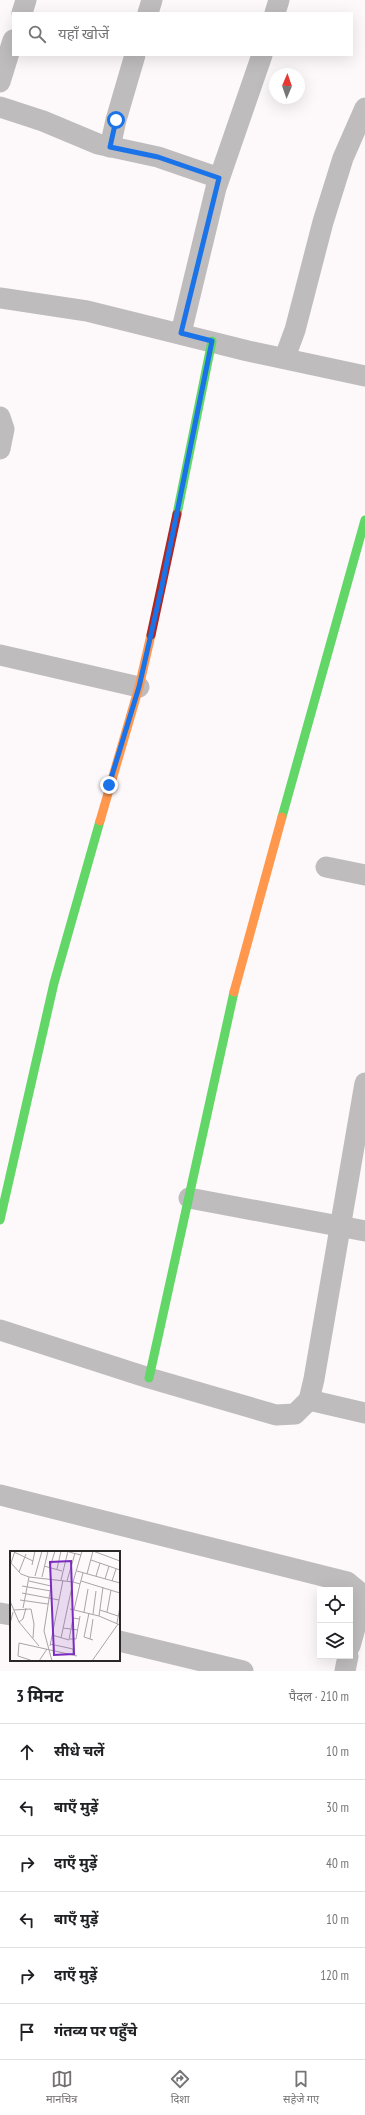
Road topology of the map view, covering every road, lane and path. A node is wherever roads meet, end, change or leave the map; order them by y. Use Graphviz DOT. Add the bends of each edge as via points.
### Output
graph roads {
  1 [pos="26,0"];
  2 [pos="152,0"];
  3 [pos="279,0"];
  4 [pos="22,12"];
  5 [pos="148,12"];
  6 [pos="276,12"];
  7 [pos="12,43"];
  8 [pos="135,56"];
  9 [pos="262,56"];
  10 [pos="0,82"];
  11 [pos="0,107"];
  12 [pos="365,108"];
  13 [pos="110,147"];
  14 [pos="219,178"];
  15 [pos="0,298"];
  16 [pos="181,333"];
  17 [pos="212,341"];
  18 [pos="285,358"];
  19 [pos="365,376"];
  20 [pos="0,417"];
  21 [pos="0,449"];
  22 [pos="365,520"];
  23 [pos="0,655"];
  24 [pos="139,687"];
  25 [pos="326,867"];
  26 [pos="365,875"];
  27 [pos="365,1083"];
  28 [pos="189,1198"];
  29 [pos="0,1220"];
  30 [pos="340,1226"];
  31 [pos="365,1231"];
  32 [pos="0,1330"];
  33 [pos="149,1378"];
  34 [pos="309,1400"];
  35 [pos="365,1413"];
  36 [pos="0,1495"];
  37 [pos="0,1612"];
  38 [pos="10,1615"];
  39 [pos="353,1635"];
  40 [pos="120,1641"];
  41 [pos="347,1659"];
  42 [pos="243,1671"];
  43 [pos="345,1671"];
  1 -- 4 [label="street"];
  2 -- 5 [label="street"];
  3 -- 6 [label="street"];
  7 -- 10 [label="street"];
  8 -- 13 [label="street"];
  9 -- 14 [label="street"];
  11 -- 13 [label="street"];
  12 -- 18 [label="street" via="343,158"];
  13 -- 14 [label="street" via="158,157"];
  14 -- 16 [label="street"];
  15 -- 16 [label="street" via="87,311"];
  16 -- 17 [label="street"];
  17 -- 18 [label="street"];
  17 -- 24 [label="street"];
  18 -- 19 [label="street"];
  20 -- 21 [label="street" via="4,429"];
  22 -- 28 [label="street" via="235,986"];
  23 -- 24 [label="street"];
  24 -- 29 [label="street" via="54,983"];
  25 -- 26 [label="street"];
  27 -- 30 [label="street"];
  28 -- 30 [label="street"];
  28 -- 33 [label="street"];
  30 -- 31 [label="street"];
  30 -- 34 [label="street"];
  32 -- 33 [label="street"];
  33 -- 34 [label="street" via="276,1415 295,1414"];
  34 -- 35 [label="street"];
  36 -- 39 [label="street" via="347,1582 358,1591 361,1607"];
  37 -- 38 [label="street"];
  40 -- 42 [label="street"];
  41 -- 43 [label="street"];
}
